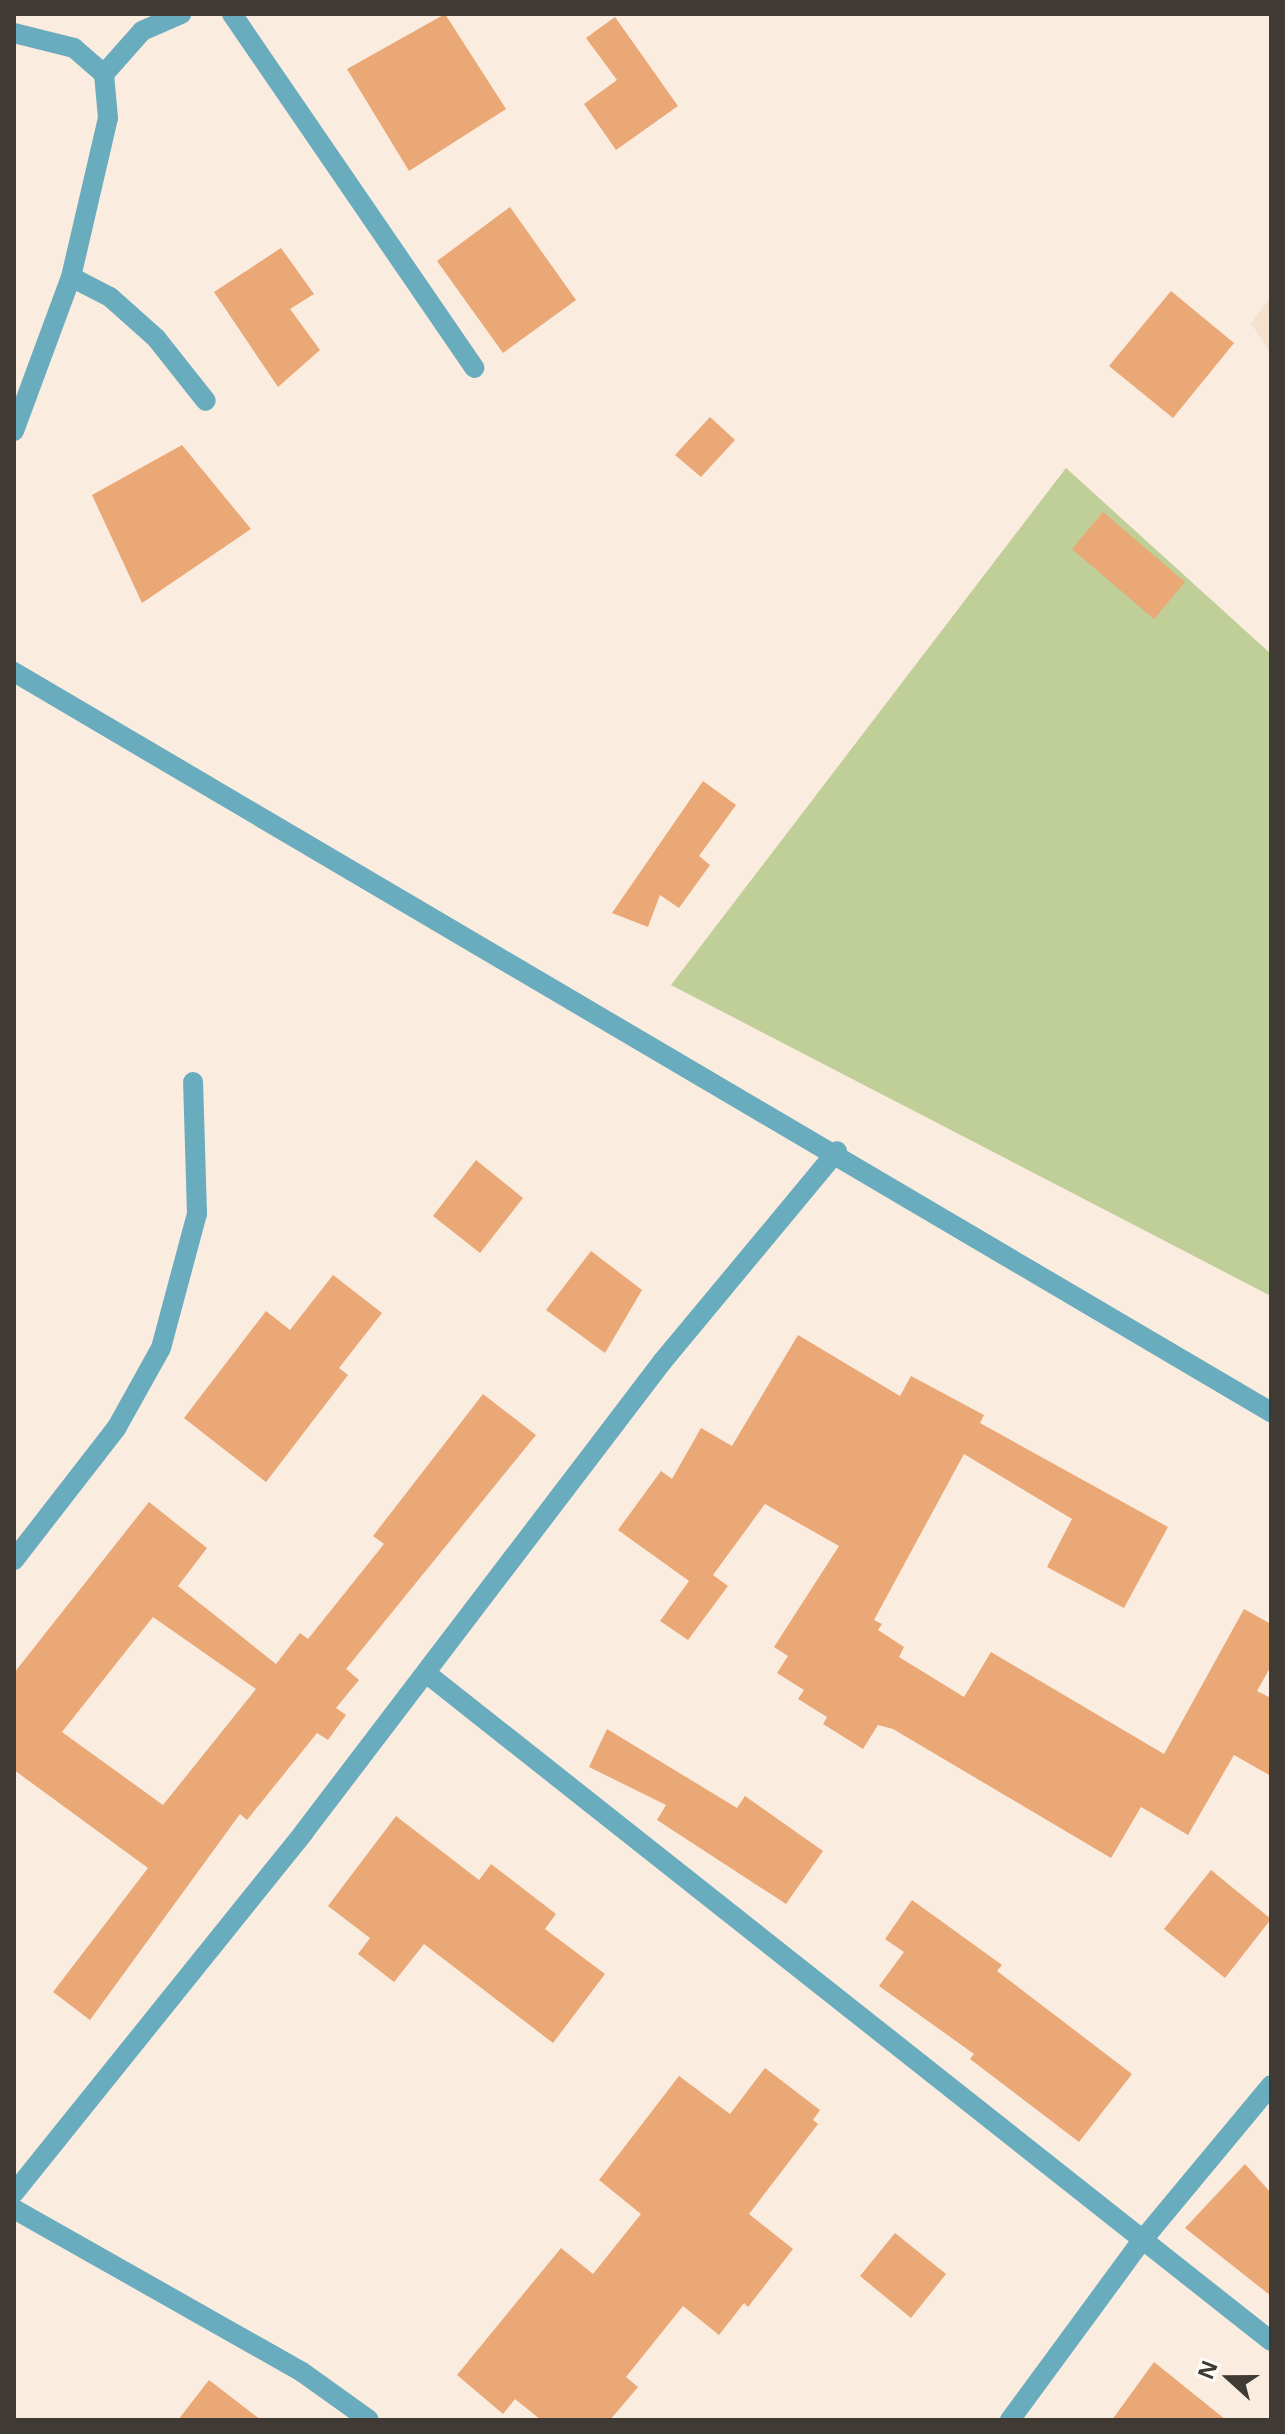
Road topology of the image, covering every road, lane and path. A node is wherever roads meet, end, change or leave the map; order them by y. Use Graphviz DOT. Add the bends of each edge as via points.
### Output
graph roads {
  1 [pos="181,14"];
  2 [pos="232,14"];
  3 [pos="14,33"];
  4 [pos="104,74"];
  5 [pos="71,277"];
  6 [pos="474,368"];
  7 [pos="206,401"];
  8 [pos="14,431"];
  9 [pos="14,672"];
  10 [pos="193,1082"];
  11 [pos="837,1151"];
  12 [pos="1271,1412"];
  13 [pos="14,1560"];
  14 [pos="426,1673"];
  15 [pos="1271,2085"];
  16 [pos="14,2193"];
  17 [pos="14,2209"];
  18 [pos="1140,2243"];
  19 [pos="1271,2341"];
  20 [pos="369,2420"];
  21 [pos="1010,2420"];
  1 -- 4 [label="street" via="142,31"];
  2 -- 6 [label="street"];
  3 -- 4 [label="street" via="74,48"];
  4 -- 5 [label="street" via="108,118"];
  5 -- 7 [label="street" via="110,297 156,338"];
  5 -- 8 [label="street"];
  9 -- 11 [label="street"];
  10 -- 13 [label="street" via="197,1214 161,1348 117,1427"];
  11 -- 12 [label="street"];
  11 -- 14 [label="street" via="662,1362"];
  14 -- 16 [label="street"];
  14 -- 18 [label="street"];
  15 -- 18 [label="street"];
  17 -- 20 [label="street" via="302,2372"];
  18 -- 19 [label="street"];
  18 -- 21 [label="street"];
}
